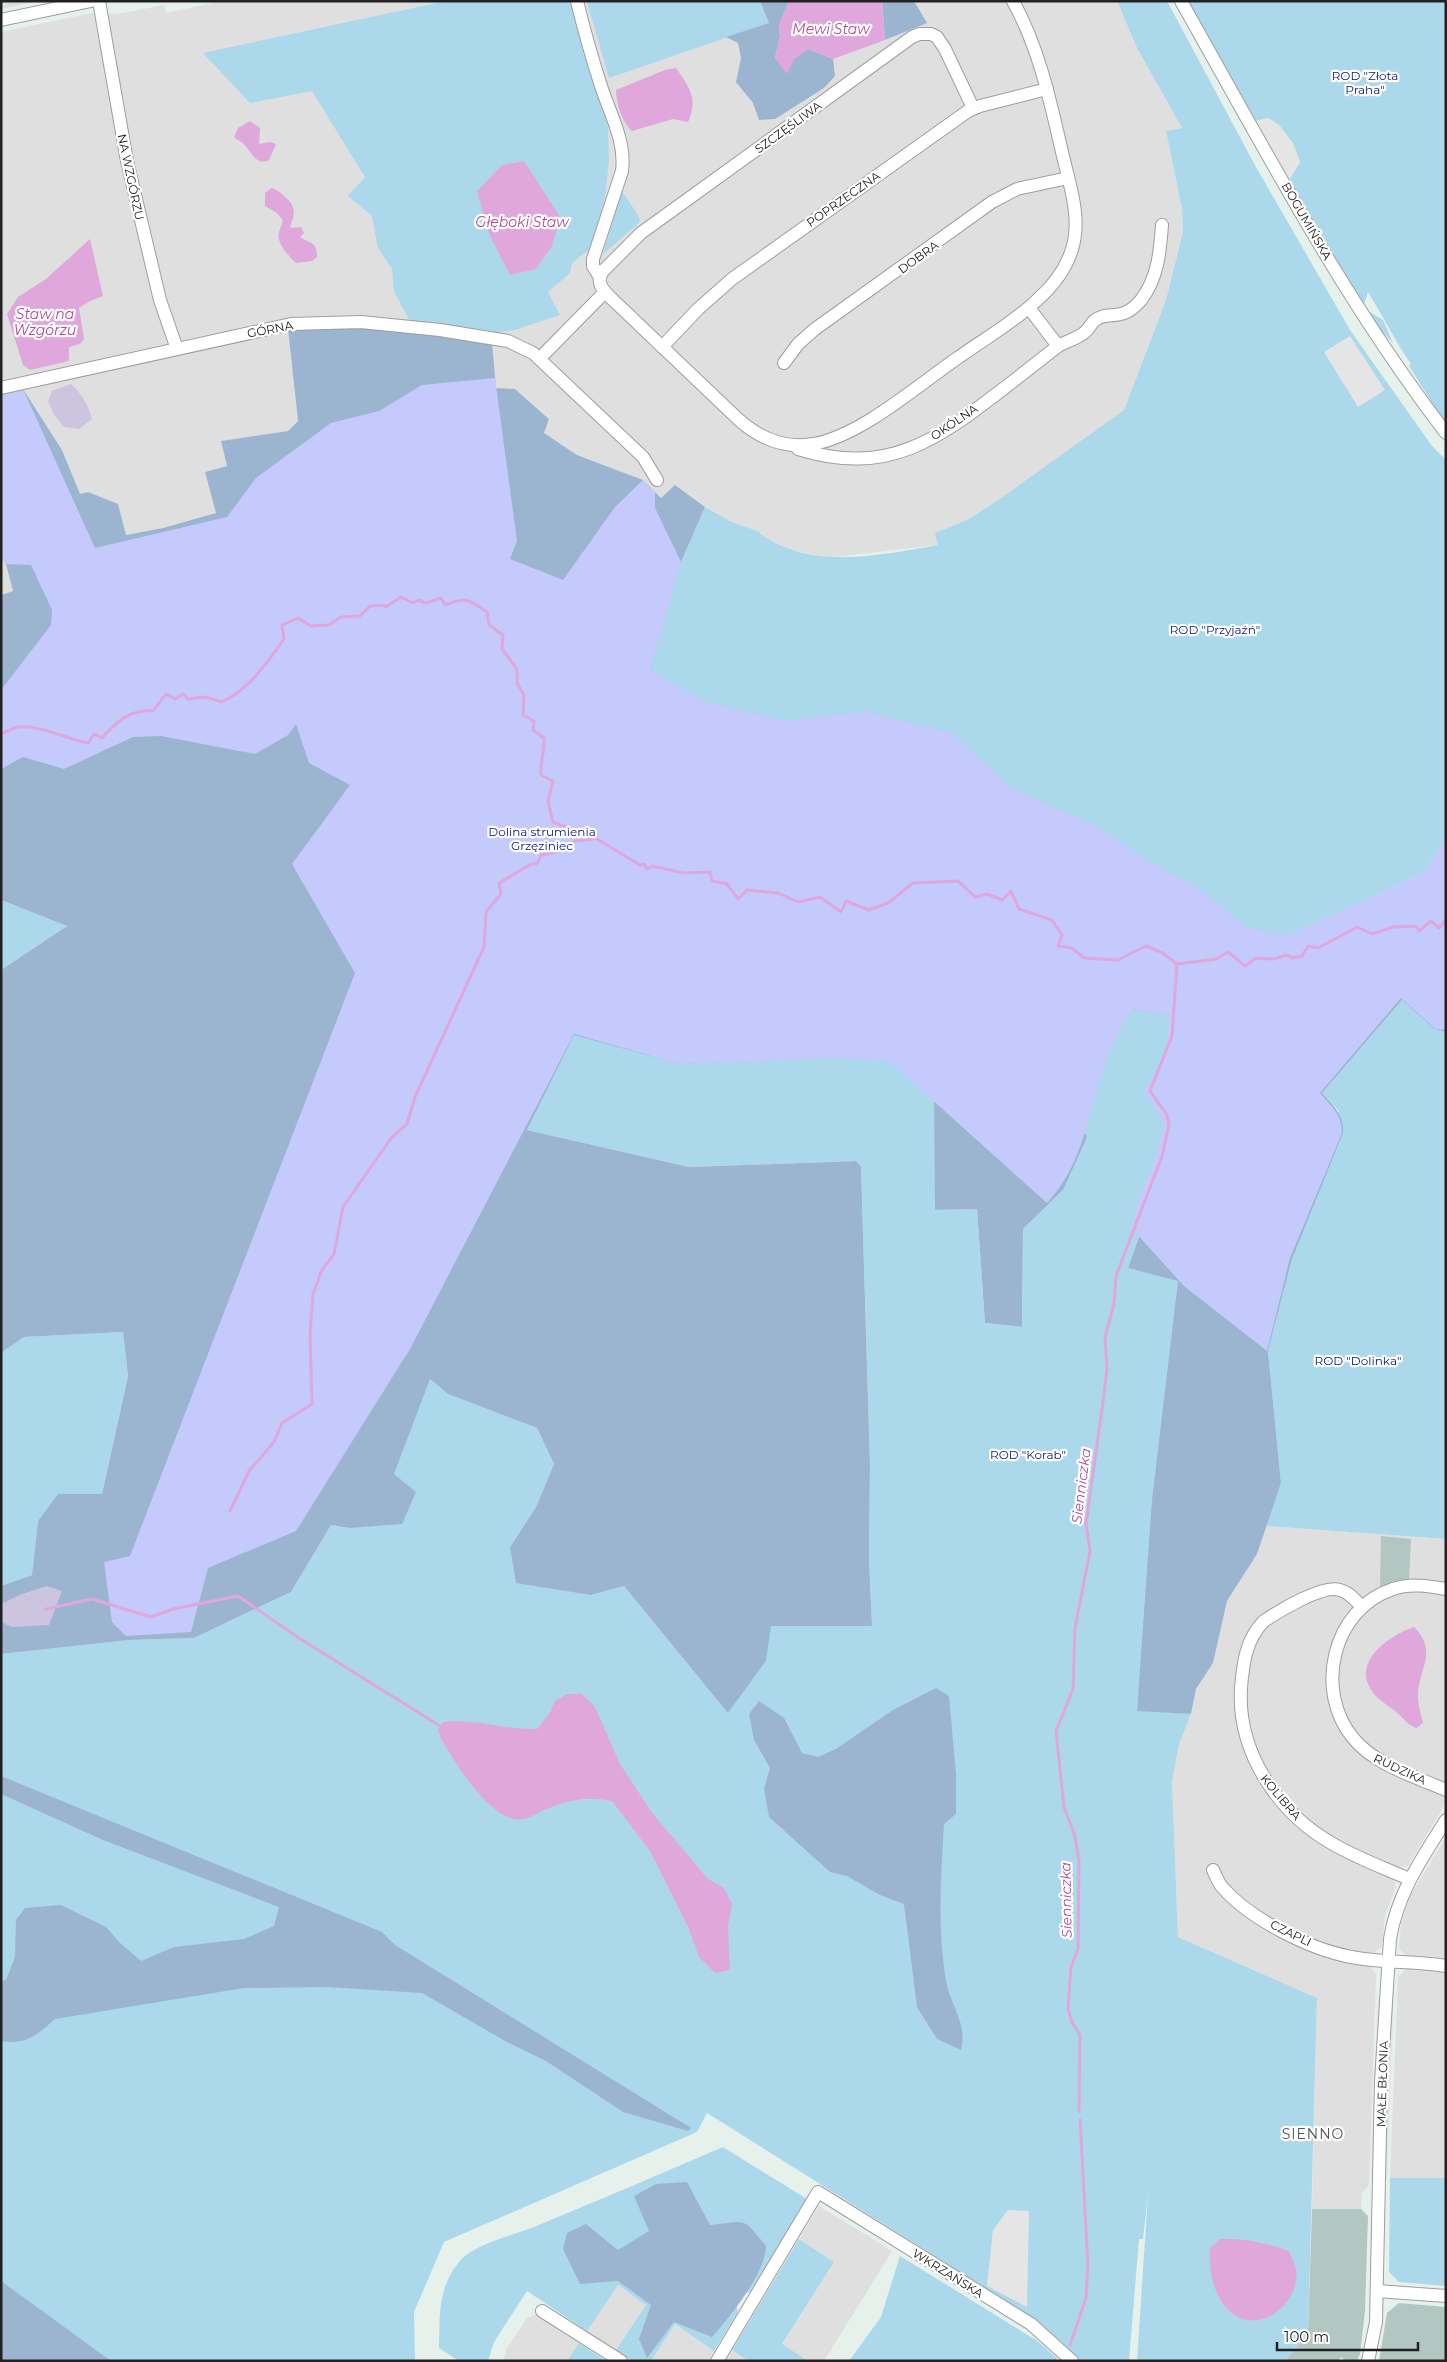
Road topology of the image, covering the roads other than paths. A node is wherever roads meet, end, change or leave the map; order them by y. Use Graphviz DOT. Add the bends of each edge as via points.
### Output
graph roads {
  1 [pos="91,1"];
  2 [pos="99,1"];
  3 [pos="577,1"];
  4 [pos="1013,1"];
  5 [pos="1181,1"];
  6 [pos="1,20"];
  7 [pos="1047,89"];
  8 [pos="973,108"];
  9 [pos="1068,178"];
  10 [pos="1162,225"];
  11 [pos="599,276"];
  12 [pos="604,292"];
  13 [pos="1029,308"];
  14 [pos="1058,346"];
  15 [pos="662,347"];
  16 [pos="178,349"];
  17 [pos="540,358"];
  18 [pos="784,363"];
  19 [pos="1,388"];
  20 [pos="1446,432"];
  21 [pos="788,445"];
  22 [pos="657,480"];
  23 [pos="1446,1589"];
  24 [pos="1362,1607"];
  25 [pos="1446,1790"];
  26 [pos="1446,1820"];
  27 [pos="1214,1870"];
  28 [pos="1409,1879"];
  29 [pos="1388,1962"];
  30 [pos="1446,1966"];
  31 [pos="1377,2291"];
  32 [pos="1446,2296"];
  33 [pos="542,2311"];
  34 [pos="621,2361"];
  35 [pos="717,2361"];
  36 [pos="1072,2361"];
  37 [pos="1368,2361"];
  1 -- 6 [label="street"];
  2 -- 16 [label="street, NA WZGÓRZU" via="126,161 160,300"];
  3 -- 11 [label="street" via="622,145 622,171 594,259 593,266"];
  4 -- 7 [label="street, OKÓLNA" via="1033,44"];
  5 -- 20 [label="street, BOGUMIŃSKA" via="1348,291 1401,372"];
  7 -- 8 [label="street, POPRZECZNA"];
  7 -- 9 [label="street, OKÓLNA"];
  8 -- 11 [label="street, SZCZĘŚLIWA" via="942,42 931,34 912,37 641,233"];
  8 -- 15 [label="street, POPRZECZNA" via="743,270 709,298"];
  9 -- 13 [label="street, OKÓLNA" via="1076,223 1072,249 1058,277"];
  9 -- 18 [label="street, DOBRA" via="1017,189 992,202 814,329"];
  10 -- 14 [label="street, OKÓLNA" via="1157,267 1141,299 1121,316 1104,316 1095,320 1084,332"];
  11 -- 12 [label="street"];
  12 -- 15 [label="street, OKÓLNA"];
  12 -- 17 [label="street"];
  13 -- 14 [label="street"];
  13 -- 21 [label="street, OKÓLNA" via="856,429 823,442"];
  14 -- 21 [label="street, OKÓLNA" via="940,433 910,449 878,458 849,459 827,457"];
  15 -- 21 [label="street, OKÓLNA" via="744,425"];
  16 -- 17 [label="street, GÓRNA" via="291,324 354,322 490,337 508,341"];
  16 -- 19 [label="street, GÓRNA"];
  17 -- 22 [label="street, GÓRNA" via="643,457"];
  23 -- 24 [label="street, RUDZIKA" via="1404,1586 1382,1594"];
  24 -- 25 [label="street, RUDZIKA" via="1344,1632 1335,1654 1333,1693 1340,1717 1367,1753"];
  24 -- 28 [label="street, KOLIBRA" via="1346,1592 1328,1589 1264,1621 1257,1628 1245,1656 1242,1719 1249,1750 1264,1778 1303,1822 1332,1844"];
  26 -- 28 [label="street, MAŁE BŁONIA"];
  27 -- 29 [label="street, CZAPLI" via="1220,1886 1233,1898 1286,1932 1332,1952"];
  28 -- 29 [label="street, MAŁE BŁONIA" via="1394,1918"];
  29 -- 30 [label="street, CZAPLI"];
  29 -- 31 [label="street, MAŁE BŁONIA" via="1381,2082"];
  31 -- 32 [label="street"];
  31 -- 37 [label="street, MAŁE BŁONIA" via="1376,2328"];
  33 -- 34 [label="street"];
  35 -- 36 [label="street, WKRZAŃSKA" via="818,2192 1031,2324"];
}
